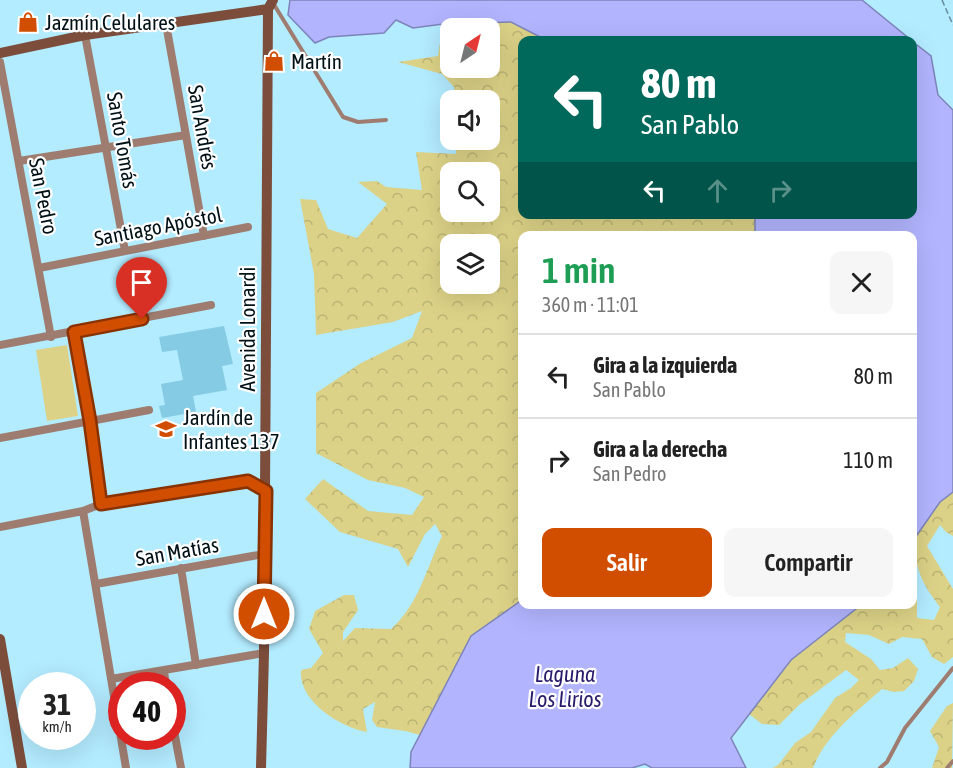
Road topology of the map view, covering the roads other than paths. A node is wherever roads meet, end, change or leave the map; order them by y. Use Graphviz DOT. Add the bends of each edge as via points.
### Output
graph roads {
  1 [pos="271,4"];
  2 [pos="166,24"];
  3 [pos="85,36"];
  4 [pos="0,53"];
  5 [pos="0,62"];
  6 [pos="386,120"];
  7 [pos="186,135"];
  8 [pos="106,147"];
  9 [pos="19,161"];
  10 [pos="248,227"];
  11 [pos="204,236"];
  12 [pos="124,251"];
  13 [pos="39,268"];
  14 [pos="211,306"];
  15 [pos="74,332"];
  16 [pos="51,337"];
  17 [pos="0,345"];
  18 [pos="149,410"];
  19 [pos="90,421"];
  20 [pos="0,438"];
  21 [pos="266,491"];
  22 [pos="101,504"];
  23 [pos="83,511"];
  24 [pos="0,527"];
  25 [pos="264,554"];
  26 [pos="181,568"];
  27 [pos="96,584"];
  28 [pos="0,639"];
  29 [pos="1,654"];
  30 [pos="264,654"];
  31 [pos="196,665"];
  32 [pos="953,668"];
  33 [pos="164,671"];
  34 [pos="110,672"];
  35 [pos="158,672"];
  36 [pos="123,750"];
  37 [pos="178,750"];
  38 [pos="953,761"];
  39 [pos="22,768"];
  40 [pos="126,768"];
  41 [pos="181,768"];
  42 [pos="261,768"];
  43 [pos="880,768"];
  44 [pos="947,768"];
  1 -- 2 [label="street"];
  1 -- 6 [label="lane" via="343,117 358,122"];
  1 -- 21 [label="street, Avenida Lonardi"];
  2 -- 3 [label="street"];
  2 -- 7 [label="street, San Andrés"];
  3 -- 4 [label="street"];
  3 -- 8 [label="street, Santo Tomás"];
  5 -- 9 [label="street, San Pedro"];
  7 -- 8 [label="street"];
  7 -- 11 [label="street, San Andrés"];
  8 -- 9 [label="street"];
  8 -- 12 [label="street, Santo Tomás"];
  9 -- 13 [label="street, San Pedro"];
  10 -- 11 [label="street, Santiago Apóstol"];
  11 -- 12 [label="street, Santiago Apóstol"];
  12 -- 13 [label="street, Santiago Apóstol"];
  13 -- 16 [label="street, San Pedro"];
  14 -- 15 [label="street"];
  15 -- 16 [label="street"];
  15 -- 19 [label="street"];
  16 -- 17 [label="street"];
  18 -- 19 [label="street"];
  19 -- 20 [label="street"];
  19 -- 22 [label="street"];
  21 -- 22 [label="street" via="248,481"];
  21 -- 25 [label="street, Avenida Lonardi"];
  22 -- 23 [label="street"];
  23 -- 24 [label="street"];
  23 -- 27 [label="street"];
  25 -- 26 [label="street, San Matías"];
  25 -- 30 [label="street, Avenida Lonardi"];
  26 -- 27 [label="street, San Matías"];
  26 -- 31 [label="street"];
  27 -- 34 [label="street"];
  28 -- 29 [label="street"];
  29 -- 39 [label="street"];
  30 -- 31 [label="street"];
  30 -- 42 [label="street, Avenida Lonardi"];
  31 -- 33 [label="street"];
  32 -- 43 [label="lane" via="905,728"];
  33 -- 35 [label="street"];
  36 -- 40 [label="street"];
  37 -- 41 [label="street"];
  38 -- 44 [label="lane"];
}
